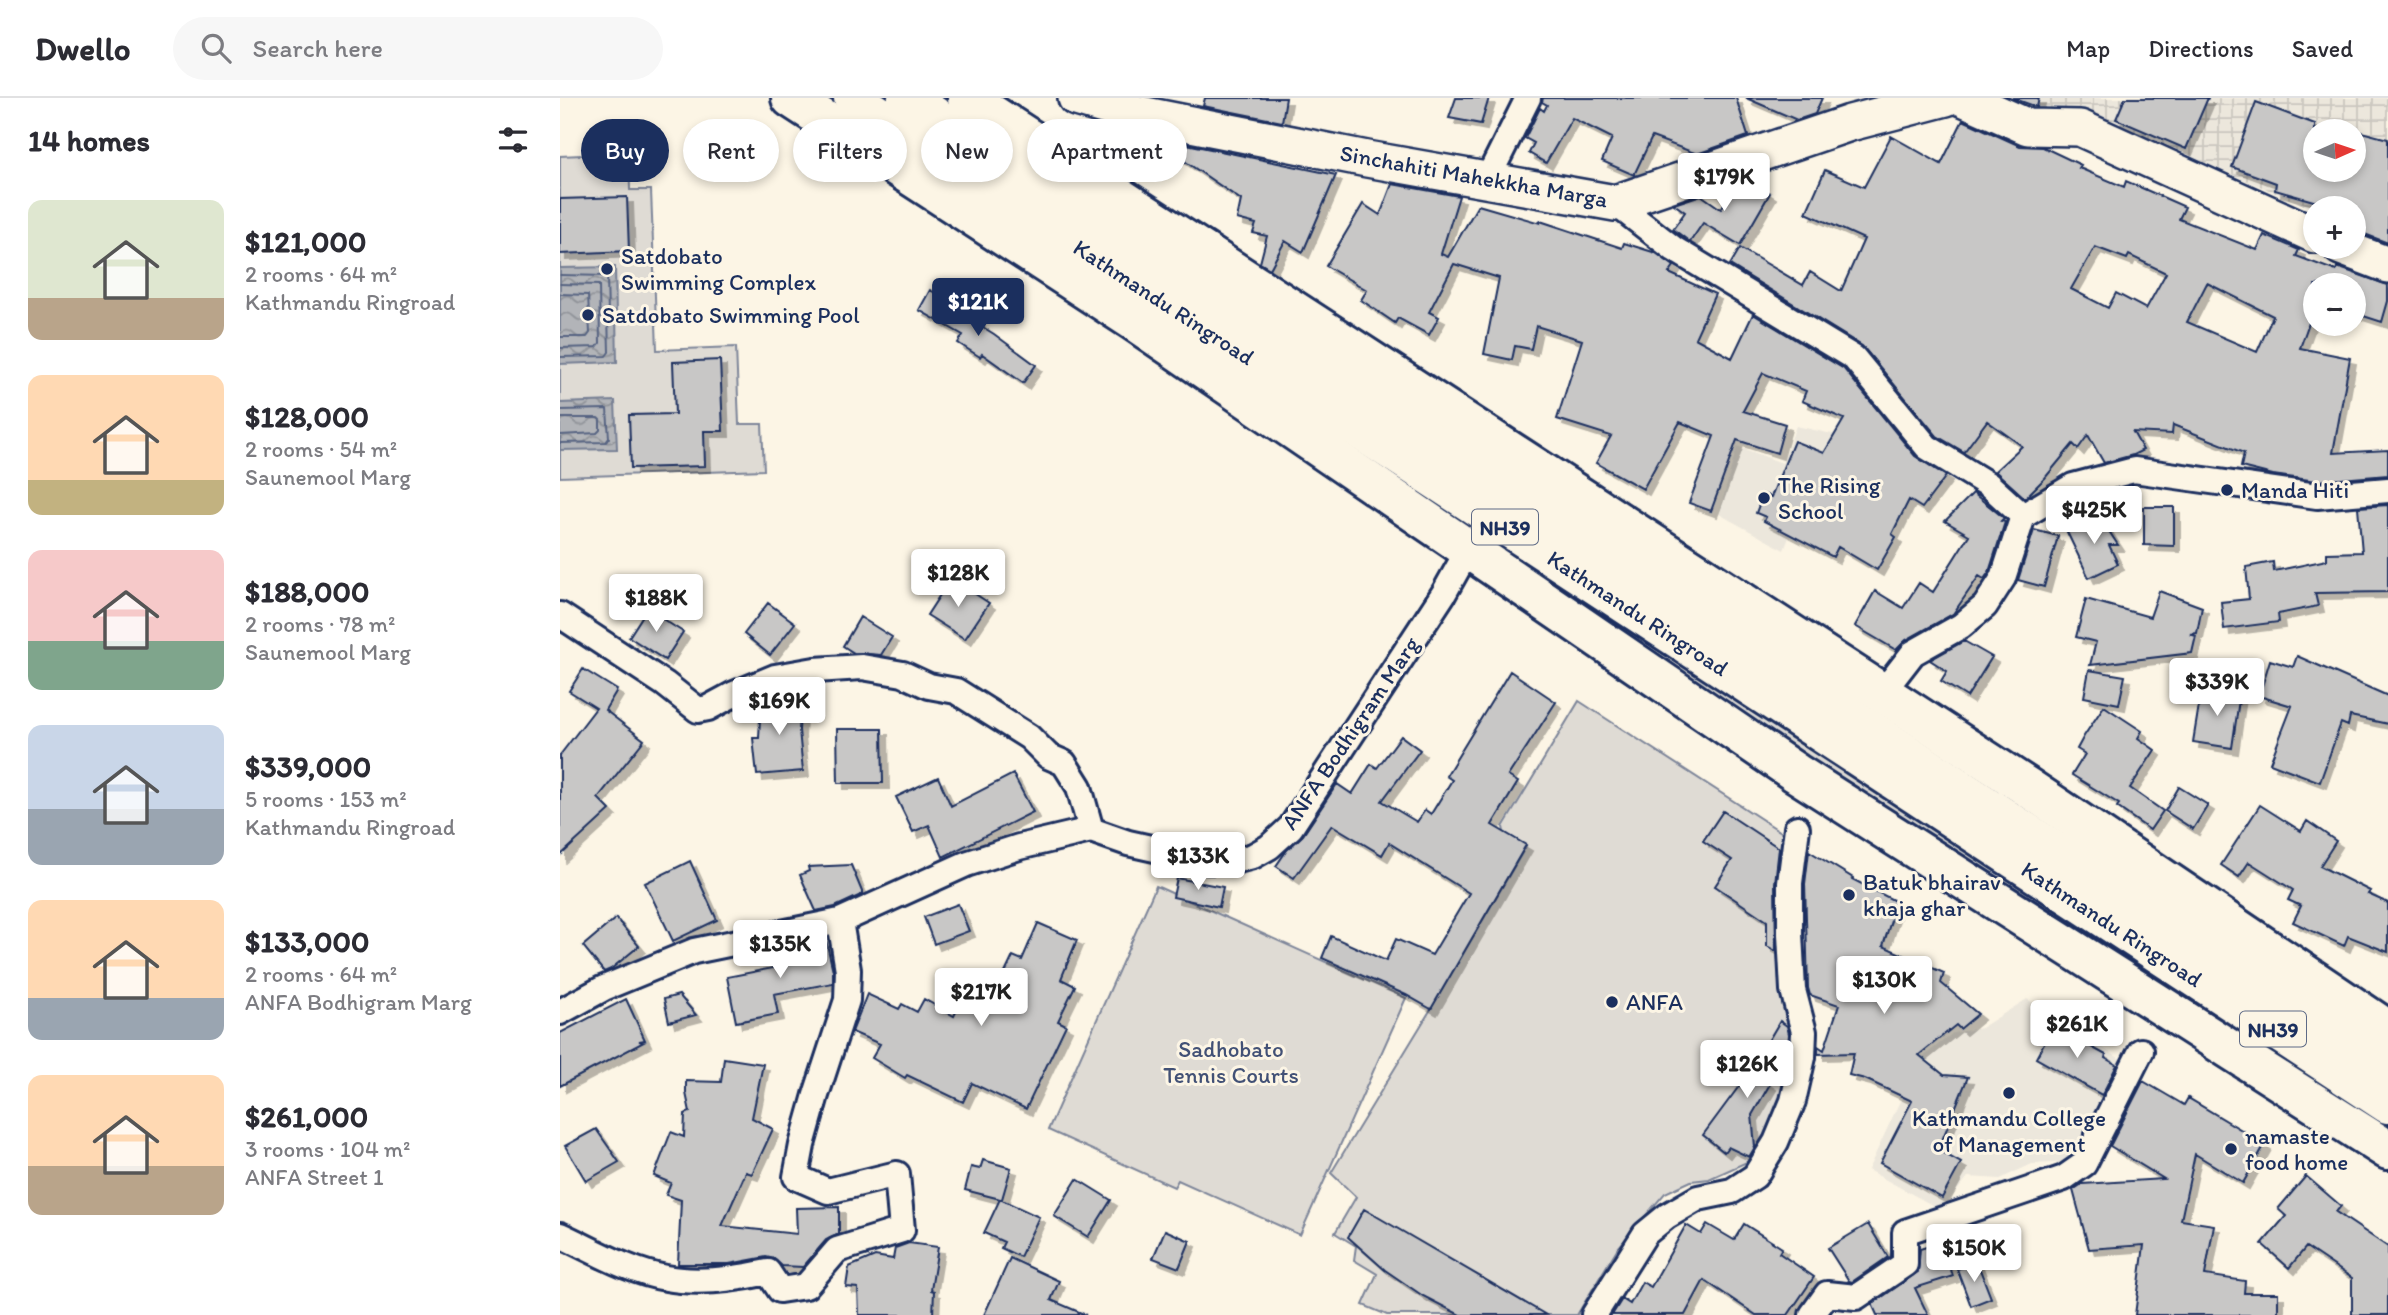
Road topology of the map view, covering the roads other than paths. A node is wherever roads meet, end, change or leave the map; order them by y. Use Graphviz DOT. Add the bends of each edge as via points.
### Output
graph roads {
  1 [pos="791,98"];
  2 [pos="853,98"];
  3 [pos="907,98"];
  4 [pos="967,98"];
  5 [pos="1076,98"];
  6 [pos="1528,98"];
  7 [pos="1946,98"];
  8 [pos="1963,98"];
  9 [pos="1488,180"];
  10 [pos="1615,202"];
  11 [pos="2303,230"];
  12 [pos="2366,257"];
  13 [pos="2388,265"];
  14 [pos="2388,490"];
  15 [pos="2023,516"];
  16 [pos="1468,550"];
  17 [pos="560,615"];
  18 [pos="1882,693"];
  19 [pos="1797,828"];
  20 [pos="1091,830"];
  21 [pos="840,921"];
  22 [pos="2168,943"];
  23 [pos="560,1012"];
  24 [pos="2388,1030"];
  25 [pos="2141,1051"];
  26 [pos="2388,1069"];
  27 [pos="2388,1104"];
  28 [pos="2388,1150"];
  29 [pos="560,1235"];
  30 [pos="1594,1315"];
  31 [pos="1812,1315"];
  1 -- 16 [label="main road" via="1134,321"];
  2 -- 22 [label="main road, Kathmandu Ringroad / NH39"];
  3 -- 22 [label="main road, Kathmandu Ringroad / NH39"];
  4 -- 18 [label="main road"];
  5 -- 9 [label="street, Sinchahiti Mahekkha Marga"];
  6 -- 9 [label="street"];
  7 -- 10 [label="street, Sinchahiti Mahekkha Marga" via="1850,123"];
  8 -- 11 [label="street" via="2028,127 2080,128"];
  9 -- 10 [label="street, Sinchahiti Mahekkha Marga"];
  10 -- 15 [label="street" via="1674,248 1854,358 1927,447 1989,485"];
  12 -- 13 [label="street"];
  14 -- 15 [label="street" via="2317,496 2134,470 2073,486"];
  15 -- 18 [label="street" via="2003,578 1985,606 1961,626 1913,653"];
  16 -- 20 [label="street, ANFA Bodhigram Marg" via="1291,827 1269,847 1234,861 1209,861"];
  16 -- 28 [label="main road" via="1796,773"];
  17 -- 20 [label="street" via="698,710 775,677 862,667 956,691 1064,763 1079,787"];
  18 -- 24 [label="main road"];
  19 -- 30 [label="street" via="1790,934 1793,990 1804,1032 1803,1057 1793,1101 1776,1142 1755,1176 1732,1191 1698,1198 1645,1234"];
  20 -- 21 [label="street" via="965,864"];
  21 -- 23 [label="street" via="694,951 604,988"];
  21 -- 29 [label="street" via="848,970 847,1000 812,1108 796,1177 828,1191 897,1174 902,1230 837,1250 806,1286 780,1290 768,1272 738,1278 666,1278"];
  22 -- 26 [label="main road, Kathmandu Ringroad / NH39"];
  22 -- 27 [label="main road, Kathmandu Ringroad / NH39"];
  25 -- 31 [label="street" via="2084,1164 2064,1178 1905,1232 1905,1264 1856,1297 1827,1294"];
}
